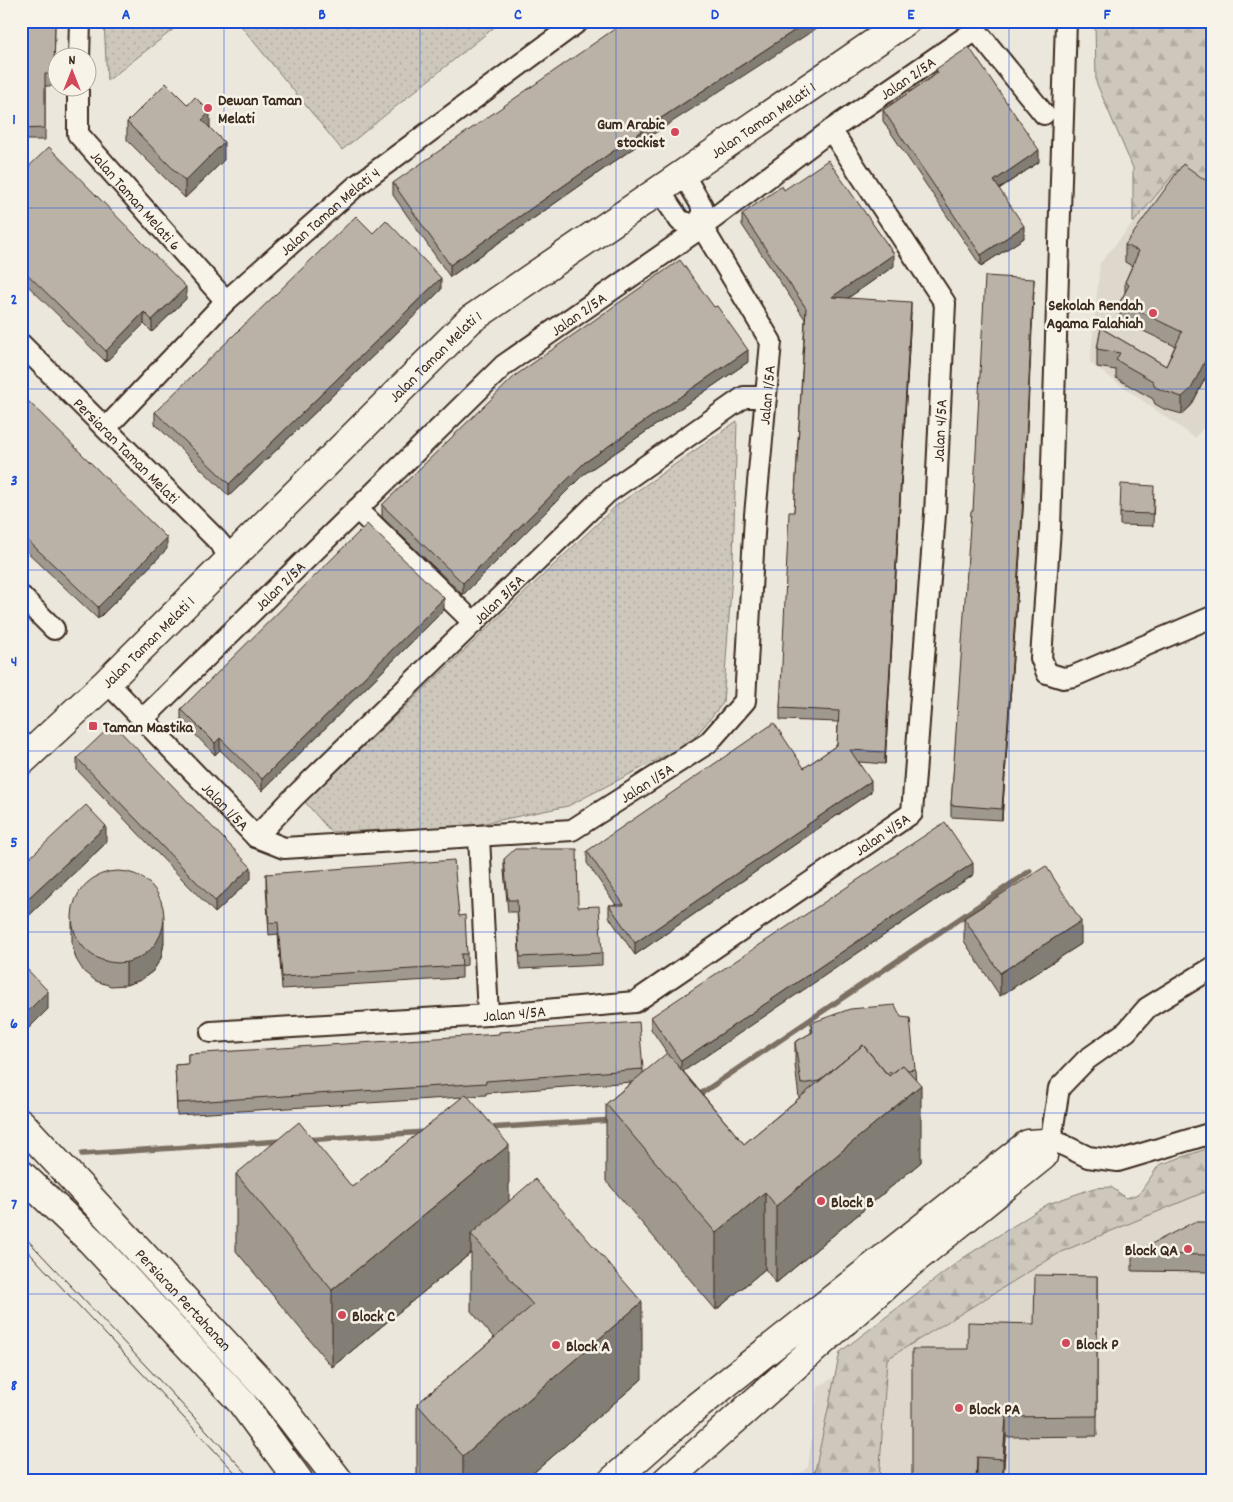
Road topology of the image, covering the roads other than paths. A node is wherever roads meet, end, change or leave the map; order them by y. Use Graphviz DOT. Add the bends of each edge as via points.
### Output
graph roads {
  1 [pos="80,21"];
  2 [pos="580,21"];
  3 [pos="906,21"];
  4 [pos="1066,21"];
  5 [pos="79,48"];
  6 [pos="78,98"];
  7 [pos="1044,114"];
  8 [pos="831,130"];
  9 [pos="683,174"];
  10 [pos="659,190"];
  11 [pos="702,227"];
  12 [pos="226,301"];
  13 [pos="22,346"];
  14 [pos="766,397"];
  15 [pos="106,428"];
  16 [pos="356,509"];
  17 [pos="231,557"];
  18 [pos="21,596"];
  19 [pos="1212,617"];
  20 [pos="474,623"];
  21 [pos="54,629"];
  22 [pos="107,682"];
  23 [pos="143,719"];
  24 [pos="21,762"];
  25 [pos="256,837"];
  26 [pos="480,837"];
  27 [pos="1212,968"];
  28 [pos="488,1015"];
  29 [pos="211,1032"];
  30 [pos="21,1123"];
  31 [pos="1212,1133"];
  32 [pos="1047,1141"];
  33 [pos="21,1174"];
  34 [pos="298,1481"];
  35 [pos="339,1481"];
  36 [pos="612,1481"];
  37 [pos="666,1481"];
  1 -- 5 [label="street"];
  2 -- 12 [label="street, Jalan Taman Melati 4" via="356,186"];
  3 -- 9 [label="street, Jalan Taman Melati 1"];
  4 -- 19 [label="street" via="1054,439 1041,658 1048,673 1063,678 1074,676"];
  6 -- 12 [label="street, Jalan Taman Melati 6" via="78,134"];
  7 -- 8 [label="street, Jalan 2/5A" via="976,30"];
  8 -- 11 [label="street, Jalan 2/5A"];
  8 -- 28 [label="street, Jalan 4/5A" via="945,303 935,514 912,813 635,1002"];
  9 -- 10 [label="street, Jalan Taman Melati 1"];
  9 -- 11 [label="street, Jalan 1/5A" via="702,206"];
  10 -- 11 [label="street" via="680,222"];
  10 -- 17 [label="street, Jalan Taman Melati 1" via="470,320"];
  11 -- 14 [label="street, Jalan 1/5A" via="771,342"];
  11 -- 16 [label="street, Jalan 2/5A" via="504,365"];
  12 -- 15 [label="street, Jalan Taman Melati 4"];
  13 -- 15 [label="street, Persiaran Taman Melati"];
  14 -- 20 [label="street, Jalan 3/5A" via="744,397 607,493"];
  14 -- 26 [label="street, Jalan 1/5A" via="754,515 746,701 708,743 572,830"];
  15 -- 17 [label="street, Persiaran Taman Melati"];
  16 -- 20 [label="street"];
  16 -- 23 [label="street, Jalan 2/5A"];
  17 -- 22 [label="street, Jalan Taman Melati 1"];
  18 -- 21 [label="street"];
  20 -- 25 [label="street, Jalan 3/5A"];
  22 -- 23 [label="street, Jalan 1/5A"];
  22 -- 24 [label="street, Jalan Taman Melati 1"];
  23 -- 25 [label="street, Jalan 1/5A"];
  25 -- 26 [label="street, Jalan 1/5A" via="284,848"];
  26 -- 28 [label="street"];
  27 -- 32 [label="street" via="1147,1008 1127,1030 1086,1060 1060,1088"];
  28 -- 29 [label="street, Jalan 4/5A"];
  30 -- 35 [label="street, Persiaran Pertahanan" via="272,1394"];
  31 -- 32 [label="street" via="1118,1161 1088,1157"];
  32 -- 36 [label="street" via="1028,1144 1020,1150 690,1412"];
  32 -- 37 [label="street" via="1043,1156 908,1264"];
  33 -- 34 [label="street, Persiaran Pertahanan" via="92,1241 242,1403"];
}
